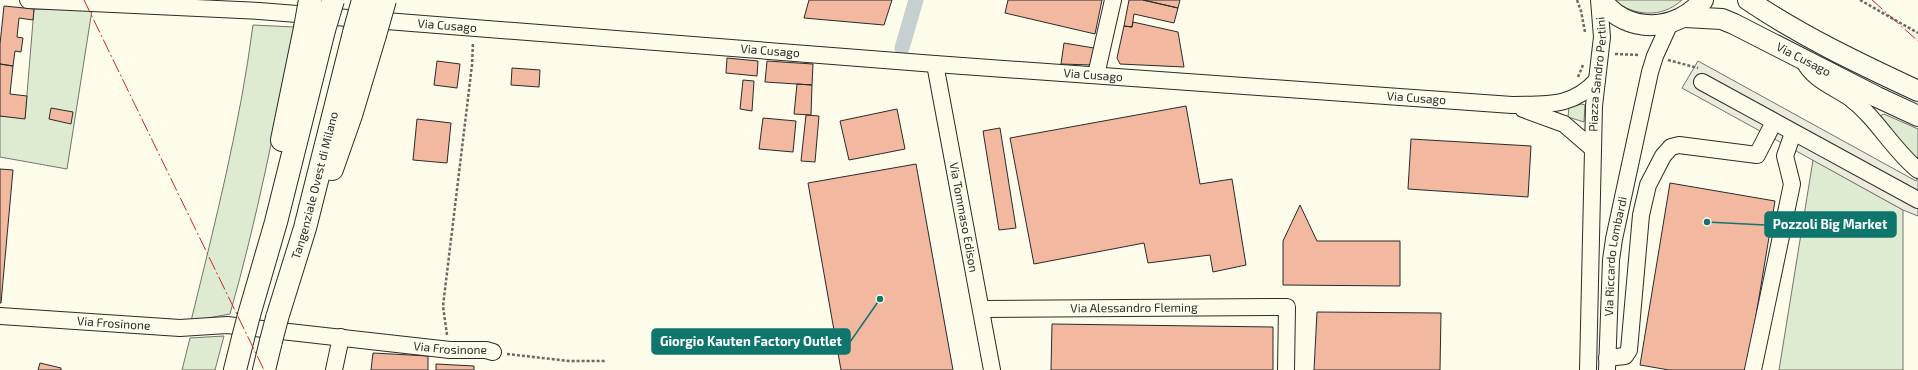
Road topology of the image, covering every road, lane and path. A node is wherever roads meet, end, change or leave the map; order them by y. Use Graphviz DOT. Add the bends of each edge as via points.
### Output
graph roads {
  1 [pos="28,0"];
  2 [pos="310,0"];
  3 [pos="333,0"];
  4 [pos="363,0"];
  5 [pos="385,0"];
  6 [pos="1113,0"];
  7 [pos="1577,0"];
  8 [pos="1601,0"];
  9 [pos="1703,0"];
  10 [pos="1748,0"];
  11 [pos="1860,0"];
  12 [pos="1677,20"];
  13 [pos="314,29"];
  14 [pos="473,29"];
  15 [pos="1918,33"];
  16 [pos="364,34"];
  17 [pos="1586,35"];
  18 [pos="1584,60"];
  19 [pos="1803,60"];
  20 [pos="935,64"];
  21 [pos="1096,75"];
  22 [pos="1575,80"];
  23 [pos="1597,80"];
  24 [pos="1702,82"];
  25 [pos="1918,91"];
  26 [pos="1512,105"];
  27 [pos="1918,116"];
  28 [pos="1774,122"];
  29 [pos="1793,133"];
  30 [pos="1593,149"];
  31 [pos="1918,170"];
  32 [pos="1918,200"];
  33 [pos="981,309"];
  34 [pos="0,316"];
  35 [pos="235,331"];
  36 [pos="341,337"];
  37 [pos="450,350"];
  38 [pos="492,352"];
  39 [pos="606,361"];
  40 [pos="1607,364"];
  41 [pos="235,370"];
  42 [pos="264,370"];
  43 [pos="334,370"];
  44 [pos="992,370"];
  45 [pos="1286,370"];
  46 [pos="1588,370"];
  47 [pos="1754,370"];
  1 -- 14 [label="street, Via Cusago" via="259,11"];
  2 -- 13 [label="highway, bridge"];
  3 -- 13 [label="highway, bridge"];
  4 -- 16 [label="highway, Tangenziale Ovest di Milano, bridge"];
  5 -- 16 [label="highway, bridge"];
  6 -- 21 [label="street"];
  7 -- 17 [label="path"];
  8 -- 12 [label="main road, Piazza Sandro Pertini" via="1615,13 1636,24 1651,26"];
  8 -- 23 [label="street, Piazza Sandro Pertini" via="1602,37"];
  9 -- 12 [label="main road"];
  10 -- 25 [label="main road, Via Cusago" via="1771,16"];
  11 -- 15 [label="path"];
  12 -- 19 [label="main road, Via Cusago" via="1722,19"];
  12 -- 40 [label="street, Via Riccardo Lombardi" via="1655,56 1650,72 1613,246"];
  13 -- 35 [label="highway, bridge" via="276,222 249,315"];
  14 -- 20 [label="street, Via Cusago"];
  14 -- 37 [label="path" via="472,65 443,306"];
  16 -- 42 [label="highway, Tangenziale Ovest di Milano, bridge" via="277,318"];
  18 -- 22 [label="path" via="1579,76"];
  19 -- 27 [label="main road, Via Cusago"];
  19 -- 31 [label="street" via="1816,78 1858,104"];
  20 -- 21 [label="street, Via Cusago"];
  20 -- 33 [label="street, Via Tommaso Edison"];
  21 -- 26 [label="street, Via Cusago"];
  23 -- 26 [label="street, Via Cusago" via="1587,92 1566,102"];
  23 -- 30 [label="street, Piazza Sandro Pertini"];
  24 -- 28 [label="street"];
  26 -- 30 [label="street, Via Cusago" via="1564,124"];
  28 -- 29 [label="street"];
  28 -- 40 [label="street" via="1757,155 1679,145 1671,146 1663,156 1648,186 1641,214 1629,350 1625,356"];
  29 -- 32 [label="street"];
  29 -- 47 [label="street" via="1785,156 1792,184"];
  30 -- 46 [label="street, Via Riccardo Lombardi"];
  33 -- 44 [label="street, Via Tommaso Edison"];
  33 -- 45 [label="street, Via Alessandro Fleming" via="1288,307"];
  34 -- 35 [label="street, Via Frosinone"];
  35 -- 36 [label="street, Via Frosinone" via="295,332"];
  35 -- 41 [label="highway"];
  36 -- 37 [label="street, Via Frosinone"];
  36 -- 43 [label="street"];
  37 -- 38 [label="street, Via Frosinone"];
  38 -- 39 [label="path, Via Frosinone" via="569,361"];
}
